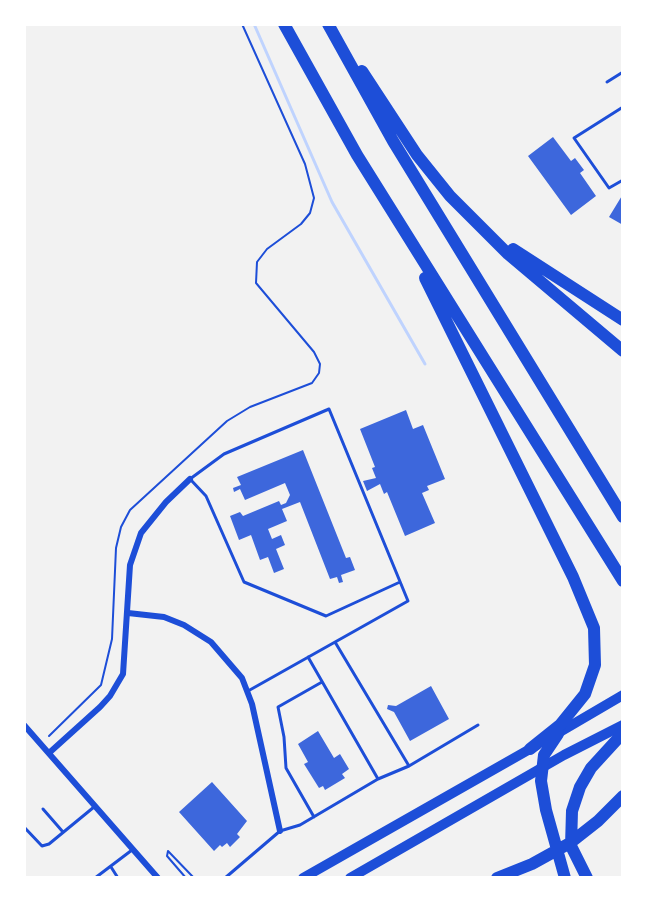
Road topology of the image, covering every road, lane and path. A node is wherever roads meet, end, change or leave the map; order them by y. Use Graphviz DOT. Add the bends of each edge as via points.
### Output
graph roads {
  1 [pos="242,24"];
  2 [pos="284,24"];
  3 [pos="330,24"];
  4 [pos="623,72"];
  5 [pos="607,82"];
  6 [pos="623,107"];
  7 [pos="623,180"];
  8 [pos="386,202"];
  9 [pos="466,213"];
  10 [pos="623,320"];
  11 [pos="623,351"];
  12 [pos="190,479"];
  13 [pos="623,517"];
  14 [pos="623,581"];
  15 [pos="400,582"];
  16 [pos="128,613"];
  17 [pos="335,642"];
  18 [pos="308,657"];
  19 [pos="322,682"];
  20 [pos="248,691"];
  21 [pos="623,695"];
  22 [pos="24,725"];
  23 [pos="478,725"];
  24 [pos="623,725"];
  25 [pos="560,732"];
  26 [pos="623,733"];
  27 [pos="49,736"];
  28 [pos="530,749"];
  29 [pos="49,753"];
  30 [pos="409,766"];
  31 [pos="541,768"];
  32 [pos="378,778"];
  33 [pos="623,796"];
  34 [pos="95,806"];
  35 [pos="43,809"];
  36 [pos="314,817"];
  37 [pos="24,827"];
  38 [pos="280,831"];
  39 [pos="63,832"];
  40 [pos="133,849"];
  41 [pos="111,867"];
  42 [pos="95,878"];
  43 [pos="118,878"];
  44 [pos="158,878"];
  45 [pos="186,878"];
  46 [pos="194,878"];
  47 [pos="225,878"];
  48 [pos="303,878"];
  49 [pos="350,878"];
  50 [pos="497,878"];
  51 [pos="565,878"];
  52 [pos="587,878"];
  1 -- 27 [label="path" via="305,164 314,198 310,213 301,224 267,249 257,262 256,283 314,352 320,364 319,373 312,382 250,407 227,421 130,510 116,548 112,639 100,686"];
  2 -- 8 [label="highway"];
  3 -- 9 [label="highway" via="417,155"];
  3 -- 13 [label="highway" via="403,158"];
  4 -- 5 [label="lane"];
  6 -- 7 [label="lane" via="574,138 609,189"];
  8 -- 14 [label="highway"];
  8 -- 28 [label="highway" via="593,621 596,660 586,691 566,718"];
  9 -- 10 [label="highway" via="534,264"];
  9 -- 11 [label="highway" via="516,261"];
  12 -- 15 [label="lane" via="206,496 238,573 252,587 326,616"];
  12 -- 15 [label="lane" via="236,448 329,409"];
  12 -- 16 [label="street" via="141,533 130,565"];
  15 -- 17 [label="lane" via="408,601"];
  16 -- 20 [label="street" via="164,617 198,633 232,664"];
  16 -- 29 [label="street" via="123,674 110,696"];
  17 -- 18 [label="lane"];
  17 -- 30 [label="lane"];
  18 -- 19 [label="lane"];
  18 -- 20 [label="lane"];
  19 -- 32 [label="lane"];
  19 -- 36 [label="lane" via="278,706 286,768"];
  20 -- 38 [label="street"];
  21 -- 25 [label="main road"];
  22 -- 29 [label="street"];
  23 -- 30 [label="lane"];
  24 -- 31 [label="main road"];
  25 -- 28 [label="main road"];
  25 -- 31 [label="highway" via="547,749"];
  26 -- 52 [label="highway" via="591,768 572,811 572,846"];
  28 -- 48 [label="main road"];
  29 -- 34 [label="street"];
  30 -- 32 [label="lane"];
  31 -- 49 [label="main road"];
  31 -- 51 [label="highway" via="544,802"];
  32 -- 36 [label="lane"];
  33 -- 50 [label="highway" via="570,843"];
  34 -- 39 [label="lane"];
  34 -- 40 [label="street"];
  35 -- 39 [label="lane"];
  36 -- 38 [label="lane"];
  37 -- 39 [label="lane" via="42,846"];
  38 -- 47 [label="lane"];
  40 -- 41 [label="lane"];
  40 -- 44 [label="street"];
  41 -- 42 [label="lane"];
  41 -- 43 [label="lane"];
  45 -- 46 [label="path" via="167,856 168,851"];
}
